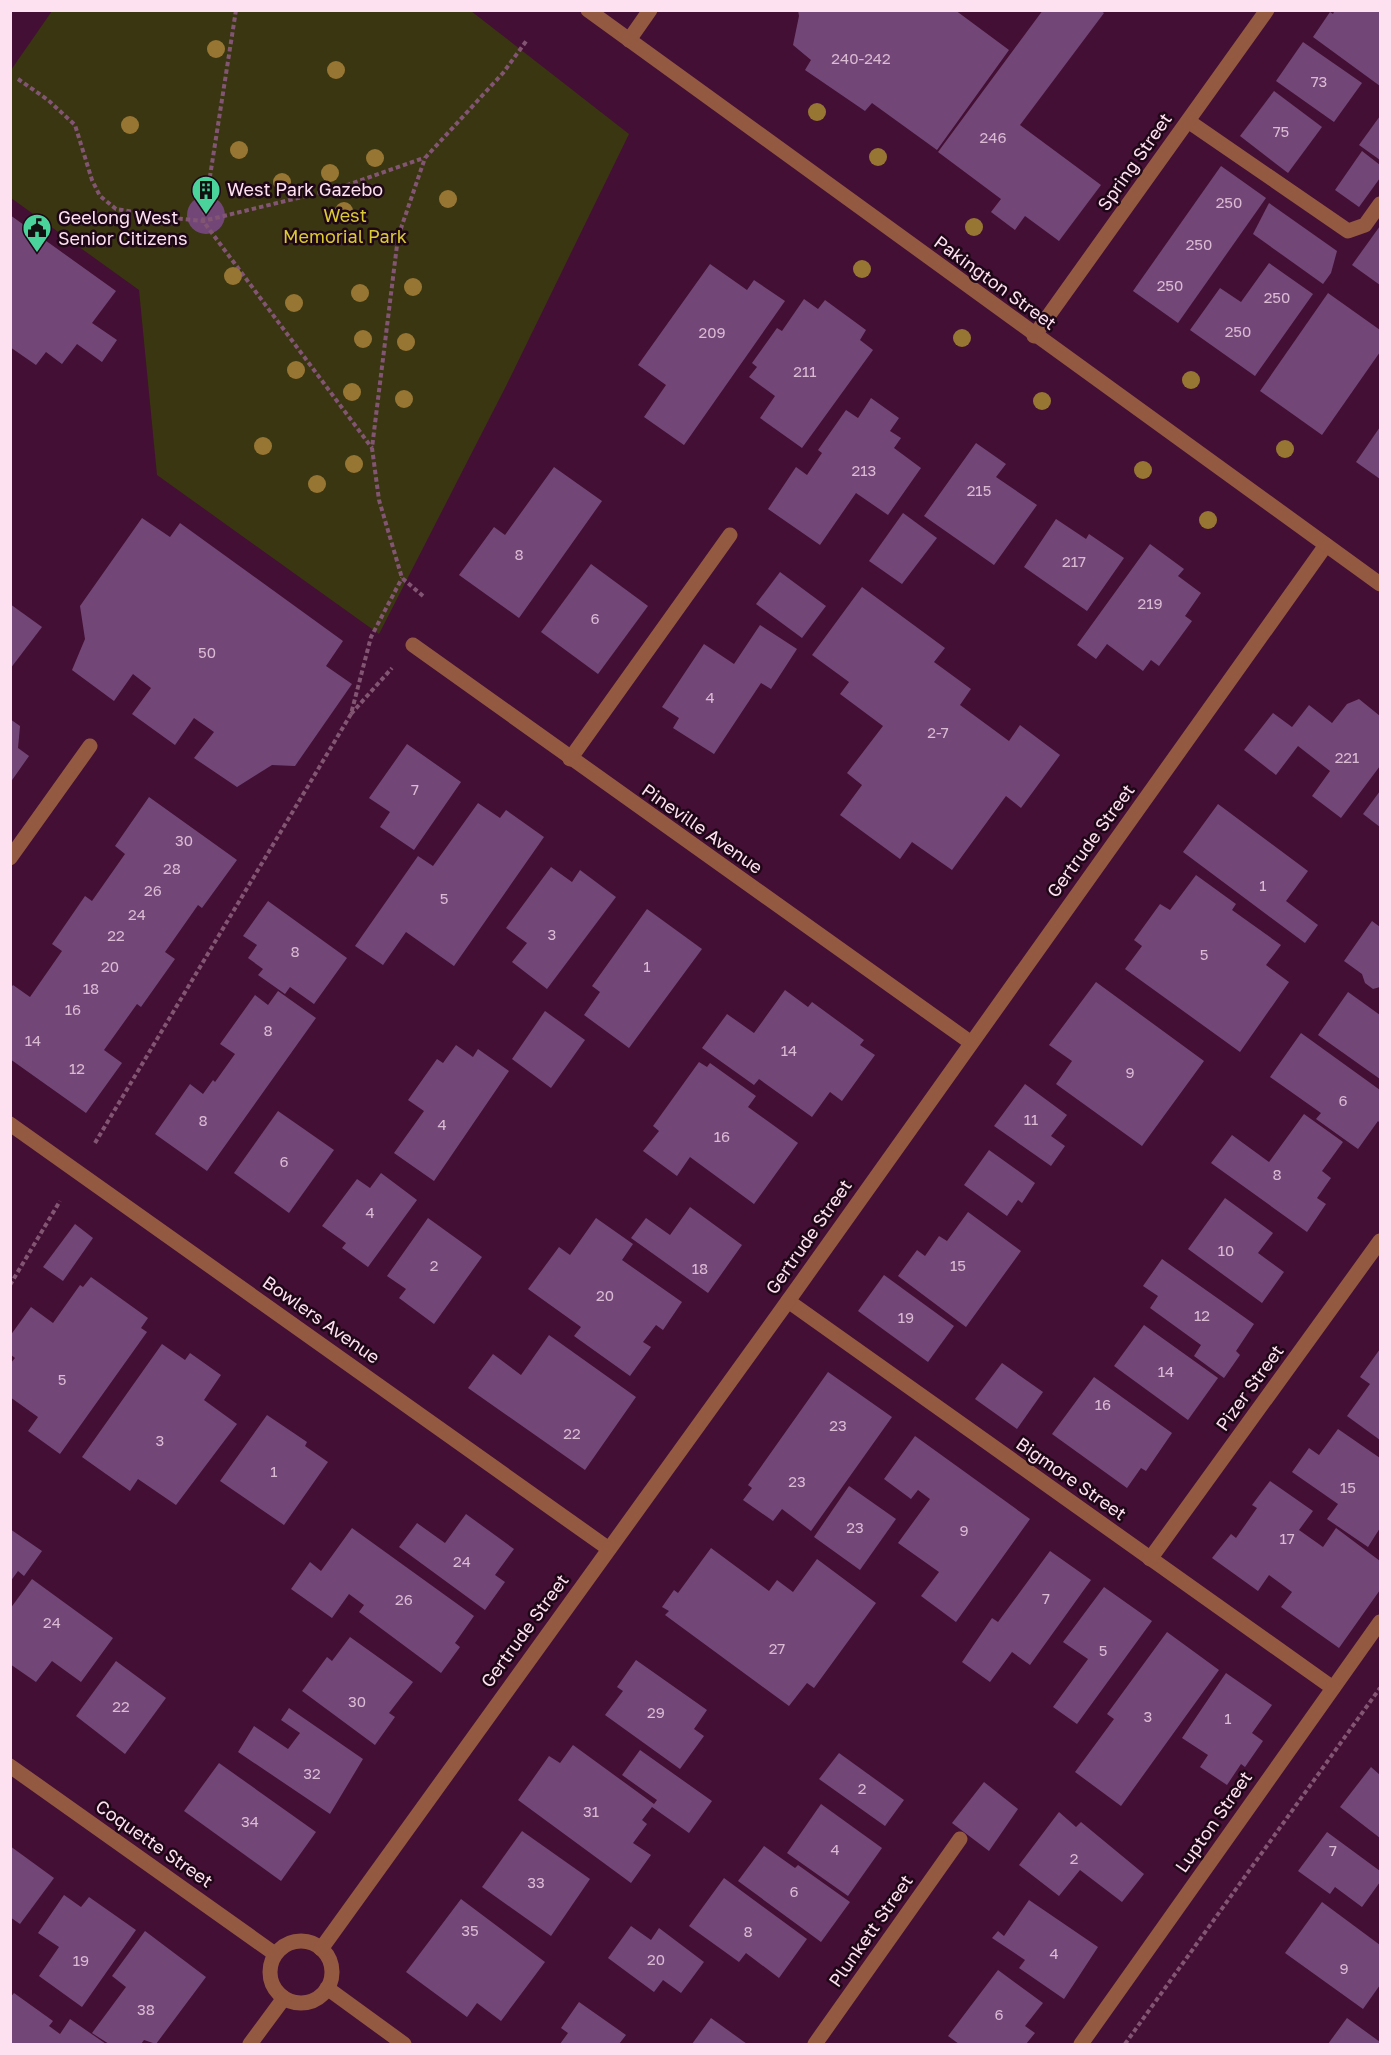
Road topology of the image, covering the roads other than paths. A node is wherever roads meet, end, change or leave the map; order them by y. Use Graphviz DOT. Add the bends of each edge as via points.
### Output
graph roads {
  1 [pos="588,10"];
  2 [pos="650,10"];
  3 [pos="1267,10"];
  4 [pos="629,40"];
  5 [pos="1188,121"];
  6 [pos="1380,204"];
  7 [pos="1034,336"];
  8 [pos="730,535"];
  9 [pos="1326,545"];
  10 [pos="1380,584"];
  11 [pos="413,645"];
  12 [pos="90,746"];
  13 [pos="570,759"];
  14 [pos="10,858"];
  15 [pos="970,1042"];
  16 [pos="10,1124"];
  17 [pos="1380,1241"];
  18 [pos="788,1301"];
  19 [pos="609,1549"];
  20 [pos="1150,1558"];
  21 [pos="1380,1622"];
  22 [pos="1333,1688"];
  23 [pos="10,1766"];
  24 [pos="960,1839"];
  25 [pos="321,1949"];
  26 [pos="275,1954"];
  27 [pos="327,1988"];
  28 [pos="284,1998"];
  29 [pos="250,2044"];
  30 [pos="404,2044"];
  31 [pos="815,2044"];
  32 [pos="1081,2044"];
  1 -- 4 [label="street, Pakington Street"];
  2 -- 4 [label="street"];
  3 -- 5 [label="street, Spring Street"];
  4 -- 7 [label="street, Pakington Street"];
  5 -- 6 [label="street" via="1348,231 1365,225"];
  5 -- 7 [label="street, Spring Street"];
  7 -- 9 [label="street, Pakington Street"];
  8 -- 13 [label="street"];
  9 -- 10 [label="street, Pakington Street"];
  9 -- 15 [label="street, Gertrude Street"];
  11 -- 13 [label="street, Pineville Avenue"];
  12 -- 14 [label="street"];
  13 -- 15 [label="street, Pineville Avenue"];
  15 -- 18 [label="street, Gertrude Street"];
  16 -- 19 [label="street, Bowlers Avenue"];
  17 -- 20 [label="street, Pizer Street"];
  18 -- 19 [label="street, Gertrude Street"];
  18 -- 20 [label="street, Bigmore Street"];
  19 -- 25 [label="street, Gertrude Street"];
  20 -- 22 [label="street, Bigmore Street"];
  21 -- 22 [label="street, Lupton Street"];
  22 -- 32 [label="street, Lupton Street"];
  23 -- 26 [label="street, Coquette Street"];
  24 -- 31 [label="street, Plunkett Street"];
  25 -- 26 [label="street" via="303,1941 292,1942"];
  25 -- 27 [label="street" via="332,1972"];
  26 -- 28 [label="street" via="271,1963 272,1983"];
  27 -- 28 [label="street" via="313,2001 303,2004"];
  27 -- 30 [label="street"];
  28 -- 29 [label="street"];
}
